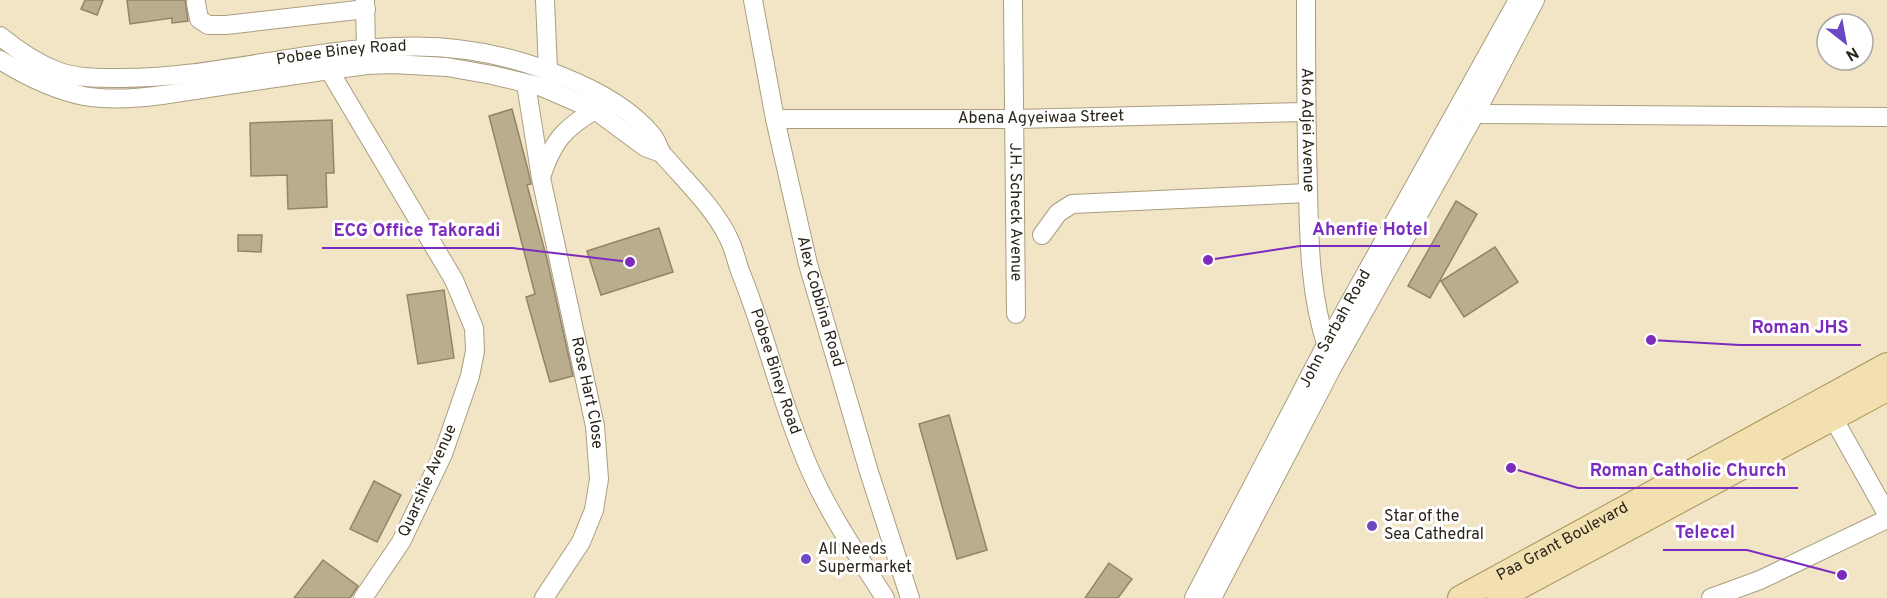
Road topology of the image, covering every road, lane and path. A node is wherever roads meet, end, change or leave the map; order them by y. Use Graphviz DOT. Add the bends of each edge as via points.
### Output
graph roads {
  1 [pos="544,0"];
  2 [pos="753,0"];
  3 [pos="1013,0"];
  4 [pos="1306,0"];
  5 [pos="1518,0"];
  6 [pos="1535,0"];
  7 [pos="196,3"];
  8 [pos="365,4"];
  9 [pos="0,36"];
  10 [pos="366,50"];
  11 [pos="0,60"];
  12 [pos="329,70"];
  13 [pos="548,70"];
  14 [pos="526,84"];
  15 [pos="596,110"];
  16 [pos="1306,112"];
  17 [pos="1475,114"];
  18 [pos="1887,117"];
  19 [pos="775,119"];
  20 [pos="1013,119"];
  21 [pos="661,153"];
  22 [pos="540,178"];
  23 [pos="1308,193"];
  24 [pos="1042,235"];
  25 [pos="1016,314"];
  26 [pos="1326,345"];
  27 [pos="1887,365"];
  28 [pos="1333,366"];
  29 [pos="1887,389"];
  30 [pos="1828,409"];
  31 [pos="1887,516"];
  32 [pos="363,598"];
  33 [pos="544,598"];
  34 [pos="885,598"];
  35 [pos="910,598"];
  36 [pos="1194,598"];
  37 [pos="1212,598"];
  38 [pos="1460,598"];
  39 [pos="1499,598"];
  40 [pos="1711,598"];
  1 -- 13 [label="street"];
  2 -- 19 [label="street, Alex Cobbina Road"];
  3 -- 20 [label="street, J.H. Scheck Avenue"];
  4 -- 16 [label="street, Ako Adjei Avenue"];
  5 -- 26 [label="street, John Sarbah Road"];
  6 -- 17 [label="street, John Sarbah Road"];
  7 -- 8 [label="street" via="199,19 208,25 256,22"];
  8 -- 10 [label="street"];
  9 -- 10 [label="street, Pobee Biney Road" via="57,71 85,78 155,78"];
  10 -- 13 [label="street, Pobee Biney Road" via="442,47 518,59"];
  11 -- 12 [label="street, Pobee Biney Road" via="50,86 84,96 111,98"];
  12 -- 14 [label="street, Pobee Biney Road" via="392,64 425,66"];
  12 -- 32 [label="street, Quarshie Avenue" via="454,280 474,328 470,376 443,454 401,542"];
  13 -- 21 [label="street, Pobee Biney Road" via="631,114 654,137"];
  14 -- 15 [label="street, Pobee Biney Road"];
  14 -- 22 [label="street, Rose Hart Close"];
  15 -- 21 [label="street, Pobee Biney Road" via="645,147"];
  15 -- 22 [label="street" via="574,123 558,139"];
  16 -- 20 [label="street, Abena Agyeiwaa Street"];
  16 -- 23 [label="street, Ako Adjei Avenue"];
  17 -- 18 [label="street"];
  17 -- 28 [label="street, John Sarbah Road"];
  19 -- 20 [label="street, Abena Agyeiwaa Street"];
  19 -- 35 [label="street, Alex Cobbina Road" via="808,264"];
  20 -- 25 [label="street, J.H. Scheck Avenue"];
  21 -- 34 [label="street, Pobee Biney Road" via="687,180 728,237 811,472 830,511"];
  22 -- 33 [label="street, Rose Hart Close" via="595,426 599,479 594,510 581,542"];
  23 -- 24 [label="street" via="1072,204 1058,213"];
  23 -- 26 [label="street, Ako Adjei Avenue" via="1310,270"];
  26 -- 28 [label="street, Ako Adjei Avenue"];
  26 -- 36 [label="street, John Sarbah Road"];
  27 -- 30 [label="main road, Paa Grant Boulevard"];
  28 -- 37 [label="street, John Sarbah Road"];
  29 -- 30 [label="main road, Paa Grant Boulevard"];
  30 -- 31 [label="street"];
  30 -- 38 [label="main road, Paa Grant Boulevard" via="1643,497"];
  30 -- 39 [label="main road, Paa Grant Boulevard"];
  31 -- 40 [label="street" via="1760,580"];
}
